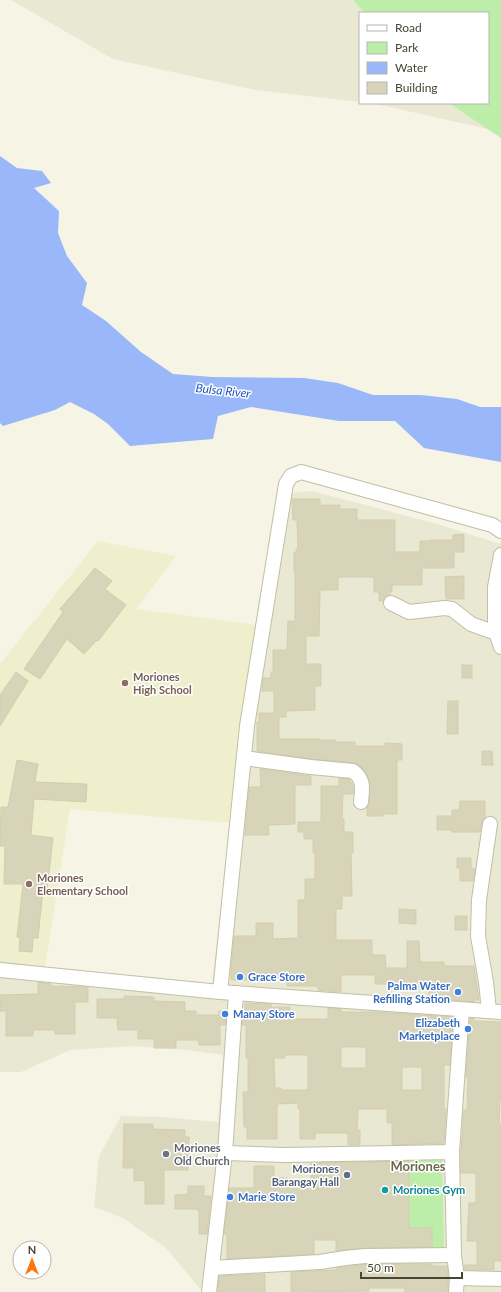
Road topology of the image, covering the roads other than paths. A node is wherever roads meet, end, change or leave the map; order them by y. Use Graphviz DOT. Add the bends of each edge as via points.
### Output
graph roads {
  1 [pos="501,530"];
  2 [pos="501,555"];
  3 [pos="391,603"];
  4 [pos="496,633"];
  5 [pos="501,647"];
  6 [pos="244,758"];
  7 [pos="361,802"];
  8 [pos="490,824"];
  9 [pos="0,970"];
  10 [pos="220,992"];
  11 [pos="236,993"];
  12 [pos="462,1010"];
  13 [pos="495,1012"];
  14 [pos="452,1152"];
  15 [pos="225,1153"];
  16 [pos="454,1255"];
  17 [pos="212,1268"];
  18 [pos="457,1278"];
  19 [pos="501,1279"];
  20 [pos="209,1292"];
  21 [pos="456,1292"];
  1 -- 6 [label="street" via="492,525 301,472 291,476 286,484"];
  2 -- 4 [label="street" via="495,587"];
  3 -- 4 [label="street" via="409,612 452,609 472,624"];
  4 -- 5 [label="street"];
  6 -- 7 [label="street" via="353,771 363,784"];
  6 -- 10 [label="street"];
  8 -- 13 [label="street" via="479,900 478,936 486,982"];
  9 -- 10 [label="street"];
  10 -- 11 [label="street"];
  11 -- 12 [label="street"];
  11 -- 15 [label="street"];
  12 -- 13 [label="street"];
  12 -- 14 [label="street"];
  14 -- 15 [label="street" via="285,1155"];
  14 -- 16 [label="street"];
  15 -- 17 [label="street"];
  16 -- 17 [label="street" via="365,1256 320,1262"];
  16 -- 18 [label="street"];
  17 -- 20 [label="street"];
  18 -- 19 [label="street"];
  18 -- 21 [label="street"];
}
